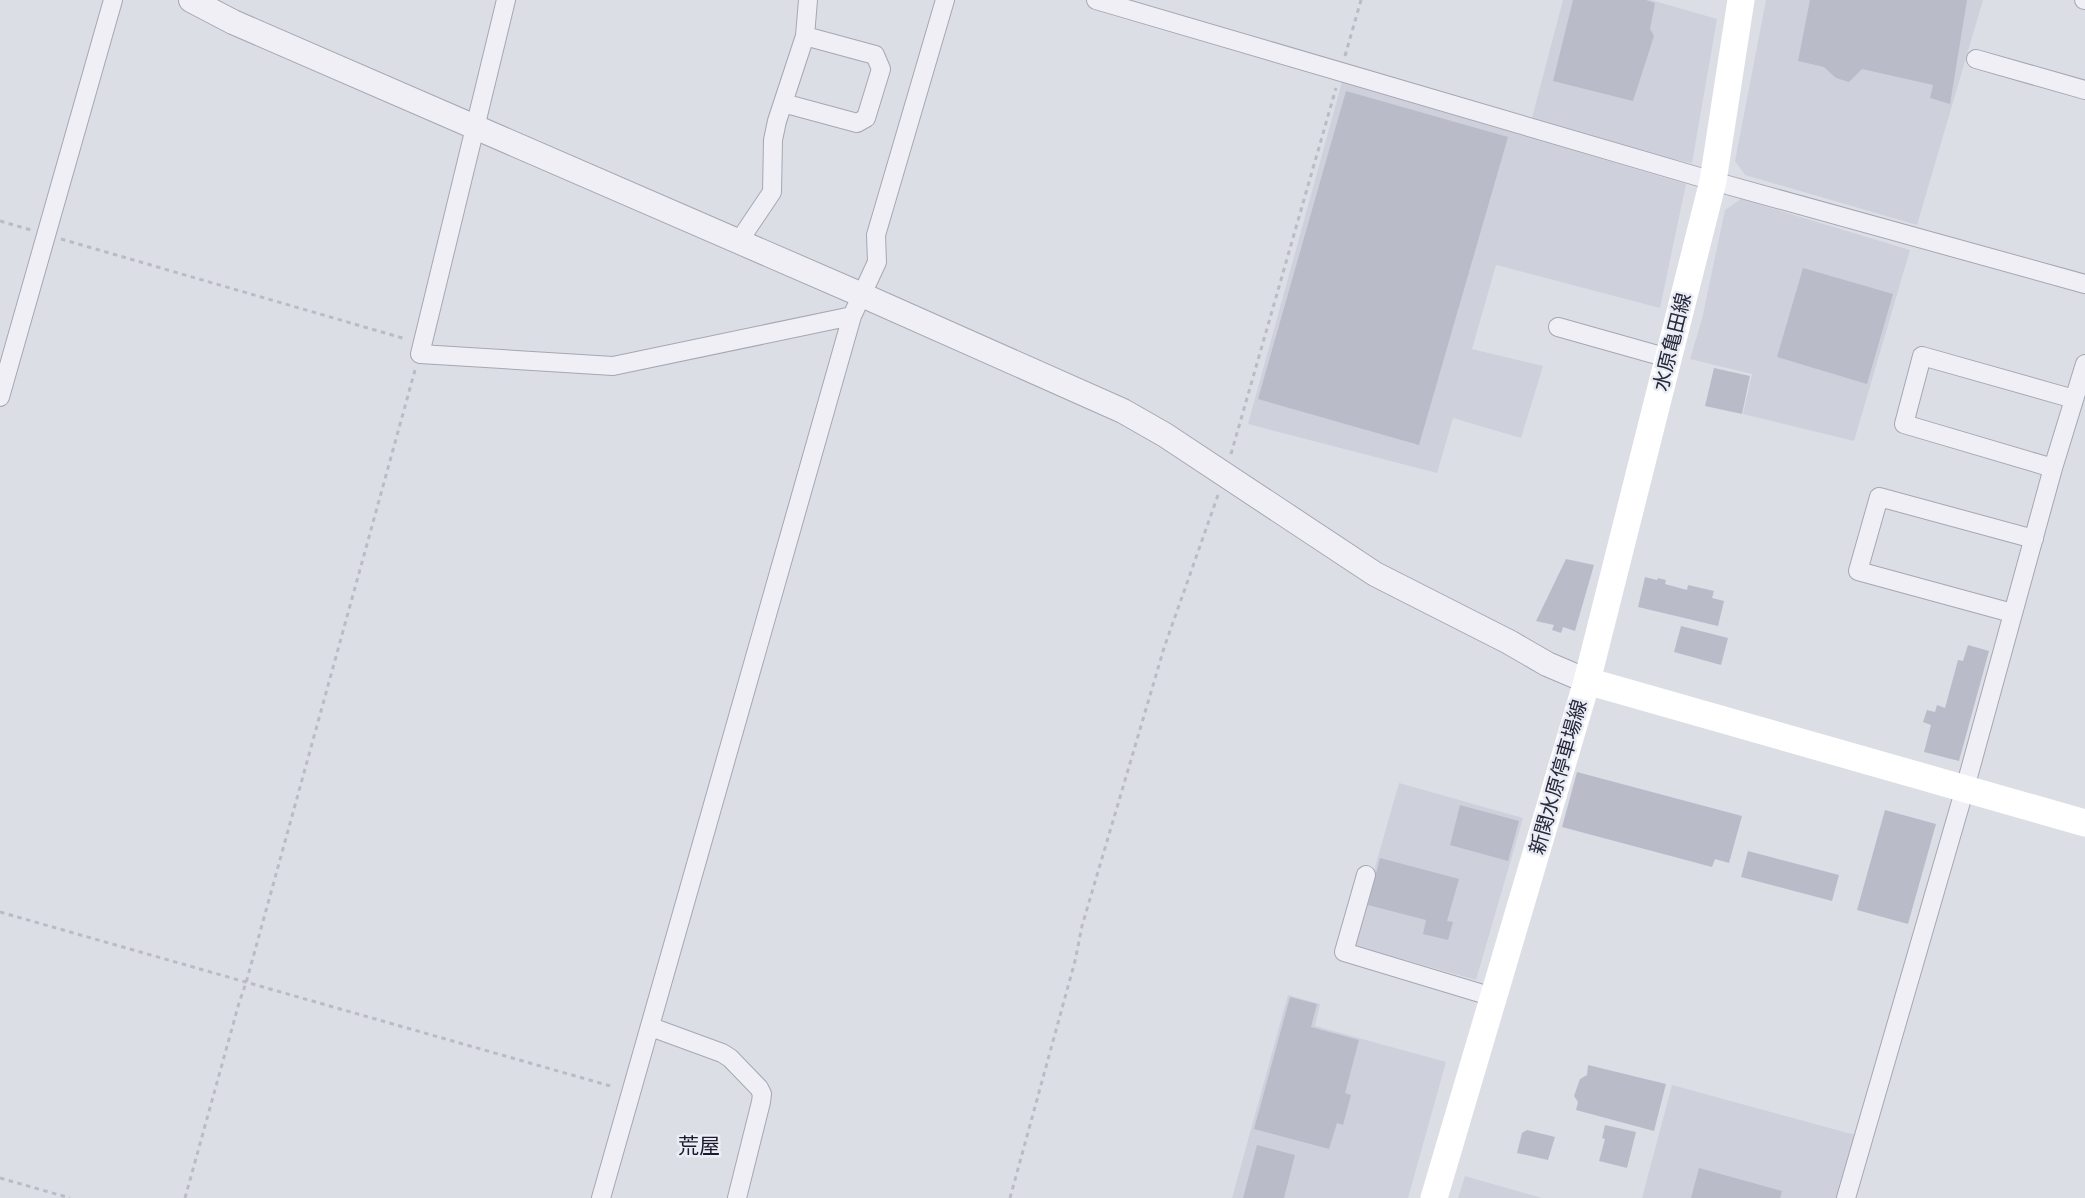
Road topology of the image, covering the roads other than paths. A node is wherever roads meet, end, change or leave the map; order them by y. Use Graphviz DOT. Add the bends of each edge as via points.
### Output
graph roads {
  1 [pos="113,0"];
  2 [pos="191,0"];
  3 [pos="506,0"];
  4 [pos="808,0"];
  5 [pos="945,0"];
  6 [pos="1096,0"];
  7 [pos="1742,0"];
  8 [pos="805,36"];
  9 [pos="1976,59"];
  10 [pos="2085,90"];
  11 [pos="783,103"];
  12 [pos="475,126"];
  13 [pos="1713,181"];
  14 [pos="739,241"];
  15 [pos="2085,284"];
  16 [pos="862,295"];
  17 [pos="852,316"];
  18 [pos="1558,327"];
  19 [pos="1668,358"];
  20 [pos="2085,364"];
  21 [pos="0,397"];
  22 [pos="2074,399"];
  23 [pos="2053,468"];
  24 [pos="2034,539"];
  25 [pos="2012,613"];
  26 [pos="1587,681"];
  27 [pos="1965,788"];
  28 [pos="2085,823"];
  29 [pos="1366,875"];
  30 [pos="1493,998"];
  31 [pos="651,1027"];
  32 [pos="601,1198"];
  33 [pos="737,1198"];
  34 [pos="1434,1198"];
  35 [pos="1846,1198"];
  1 -- 21 [label="street"];
  2 -- 12 [label="street" via="233,22"];
  3 -- 12 [label="street"];
  4 -- 8 [label="street"];
  5 -- 16 [label="street" via="876,235 877,262"];
  6 -- 13 [label="street"];
  7 -- 13 [label="main road, 水原亀田線"];
  8 -- 11 [label="street"];
  8 -- 11 [label="street" via="875,55 881,69 866,118 857,123"];
  9 -- 10 [label="street"];
  11 -- 14 [label="street" via="773,140 772,192"];
  12 -- 14 [label="street"];
  12 -- 17 [label="street" via="421,349 613,366"];
  13 -- 15 [label="street"];
  13 -- 19 [label="main road, 水原亀田線"];
  14 -- 16 [label="street"];
  16 -- 17 [label="street"];
  16 -- 26 [label="street" via="1123,411 1375,573 1547,664"];
  17 -- 31 [label="street"];
  18 -- 19 [label="street"];
  19 -- 26 [label="main road, 水原亀田線"];
  20 -- 22 [label="street"];
  22 -- 23 [label="street"];
  22 -- 23 [label="street" via="1922,356 1904,424"];
  23 -- 24 [label="street"];
  24 -- 25 [label="street"];
  24 -- 25 [label="street" via="1879,497 1858,571"];
  25 -- 27 [label="street"];
  26 -- 27 [label="main road, 新関水原停車場線"];
  26 -- 30 [label="main road, 新関水原停車場線"];
  27 -- 28 [label="main road, 新関水原停車場線"];
  27 -- 35 [label="street"];
  29 -- 30 [label="street" via="1344,952"];
  30 -- 34 [label="main road, 新関水原停車場線"];
  31 -- 32 [label="street"];
  31 -- 33 [label="street" via="722,1053 759,1088 761,1102"];
}
